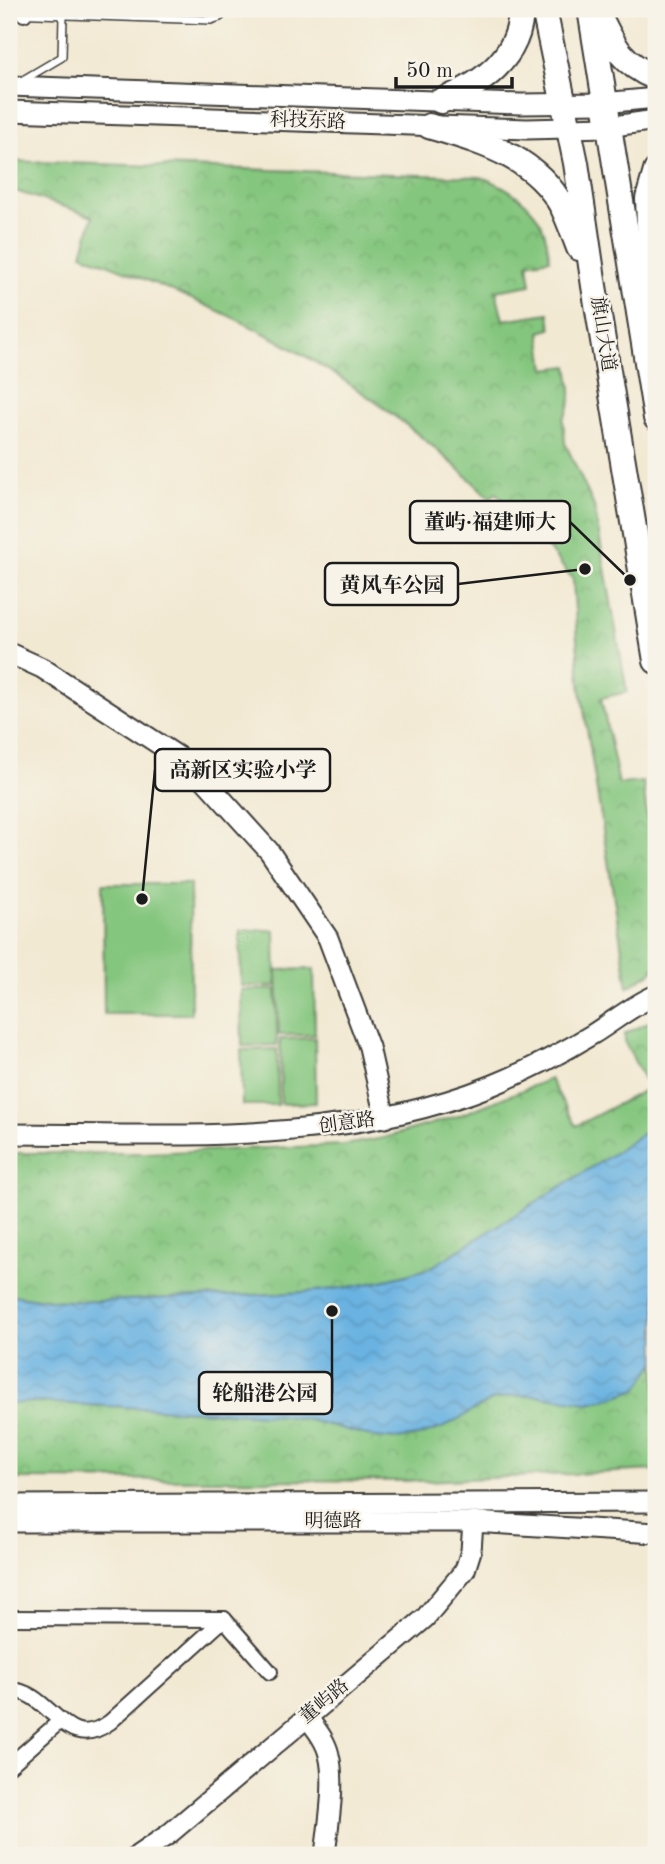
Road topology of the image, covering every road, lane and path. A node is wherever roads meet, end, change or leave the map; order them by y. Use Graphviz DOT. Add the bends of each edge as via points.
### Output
graph roads {
  1 [pos="228,9"];
  2 [pos="521,9"];
  3 [pos="544,9"];
  4 [pos="590,9"];
  5 [pos="597,9"];
  6 [pos="19,12"];
  7 [pos="63,16"];
  8 [pos="656,78"];
  9 [pos="10,85"];
  10 [pos="656,97"];
  11 [pos="441,101"];
  12 [pos="565,104"];
  13 [pos="10,111"];
  14 [pos="605,115"];
  15 [pos="656,120"];
  16 [pos="429,126"];
  17 [pos="570,129"];
  18 [pos="656,171"];
  19 [pos="594,286"];
  20 [pos="656,417"];
  21 [pos="9,653"];
  22 [pos="656,661"];
  23 [pos="656,995"];
  24 [pos="385,1118"];
  25 [pos="9,1134"];
  26 [pos="656,1503"];
  27 [pos="9,1505"];
  28 [pos="656,1521"];
  29 [pos="9,1522"];
  30 [pos="472,1522"];
  31 [pos="656,1533"];
  32 [pos="9,1618"];
  33 [pos="224,1619"];
  34 [pos="270,1672"];
  35 [pos="9,1690"];
  36 [pos="307,1717"];
  37 [pos="59,1722"];
  38 [pos="9,1766"];
  39 [pos="138,1855"];
  40 [pos="325,1855"];
  1 -- 7 [label="lane" via="211,20"];
  2 -- 11 [label="highway" via="516,41 506,57 465,91"];
  3 -- 12 [label="highway, 旗山大道"];
  4 -- 14 [label="highway, 旗山大道"];
  5 -- 8 [label="highway" via="614,47"];
  6 -- 7 [label="lane"];
  7 -- 9 [label="lane" via="62,57"];
  9 -- 11 [label="main road, 科技东路"];
  9 -- 13 [label="main road"];
  10 -- 14 [label="main road"];
  11 -- 12 [label="main road, 科技东路"];
  12 -- 14 [label="main road, 科技东路"];
  12 -- 17 [label="highway, 旗山大道"];
  13 -- 16 [label="main road, 科技东路"];
  14 -- 15 [label="main road"];
  14 -- 17 [label="main road, 科技东路"];
  14 -- 20 [label="highway, 旗山大道"];
  16 -- 17 [label="main road, 科技东路"];
  16 -- 19 [label="highway" via="489,144 530,168 548,185 563,208"];
  17 -- 19 [label="highway, 旗山大道"];
  18 -- 20 [label="highway" via="648,199"];
  19 -- 22 [label="highway, 旗山大道"];
  21 -- 24 [label="main road" via="42,668 191,765 269,851 328,938 369,1047"];
  23 -- 24 [label="main road, 创意路" via="515,1075 450,1101"];
  24 -- 25 [label="main road, 创意路" via="250,1133"];
  26 -- 27 [label="main road"];
  28 -- 30 [label="main road, 明德路"];
  29 -- 30 [label="main road, 明德路"];
  30 -- 31 [label="main road"];
  30 -- 36 [label="main road, 董屿路" via="465,1570 448,1592 425,1618"];
  32 -- 33 [label="street"];
  33 -- 34 [label="street"];
  33 -- 37 [label="street" via="103,1728 83,1732"];
  35 -- 37 [label="street" via="36,1698"];
  36 -- 39 [label="main road, 董屿路"];
  36 -- 40 [label="main road" via="330,1757"];
  37 -- 38 [label="street"];
}
